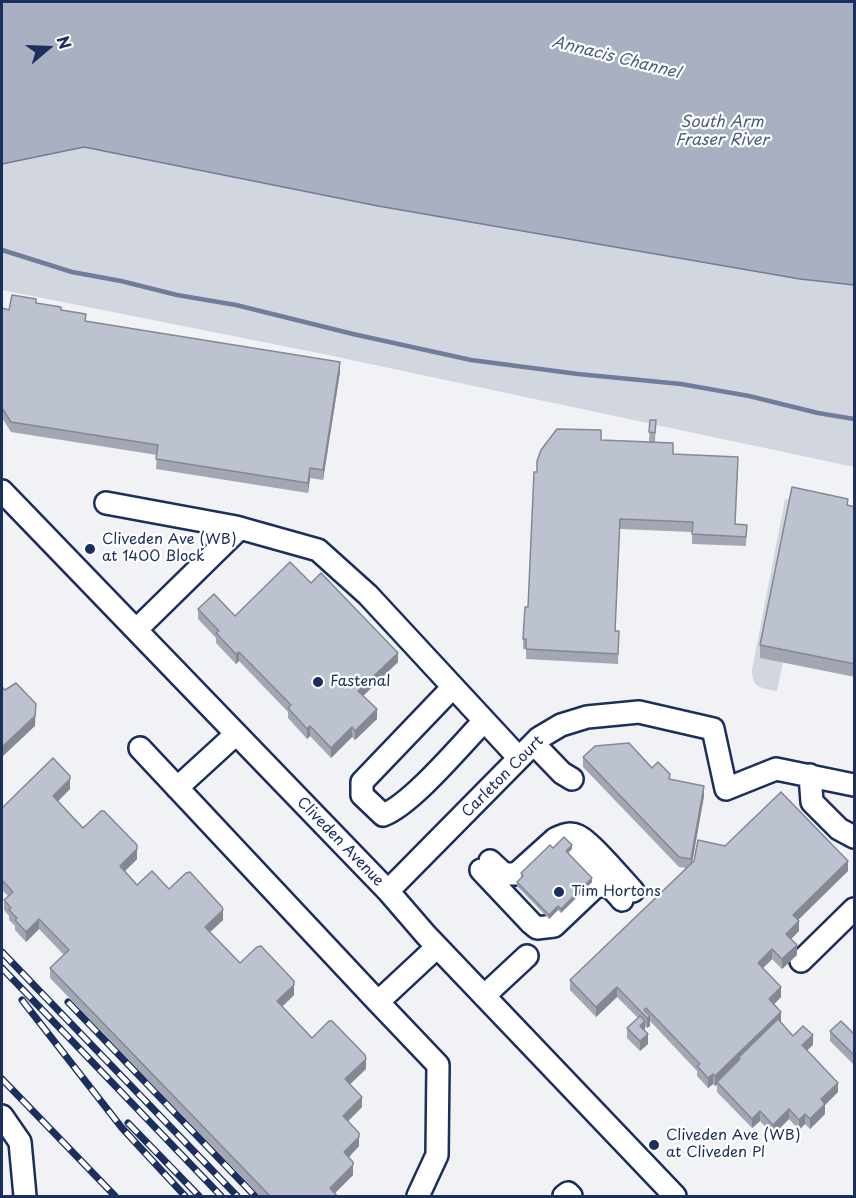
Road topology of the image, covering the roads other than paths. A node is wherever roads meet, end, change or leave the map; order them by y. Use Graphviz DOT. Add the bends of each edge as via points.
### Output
graph roads {
  1 [pos="2,491"];
  2 [pos="106,503"];
  3 [pos="240,528"];
  4 [pos="136,630"];
  5 [pos="453,687"];
  6 [pos="484,721"];
  7 [pos="236,734"];
  8 [pos="140,748"];
  9 [pos="526,751"];
  10 [pos="810,776"];
  11 [pos="573,779"];
  12 [pos="855,785"];
  13 [pos="177,788"];
  14 [pos="855,837"];
  15 [pos="572,851"];
  16 [pos="603,885"];
  17 [pos="387,891"];
  18 [pos="855,909"];
  19 [pos="437,947"];
  20 [pos="531,960"];
  21 [pos="801,961"];
  22 [pos="488,1000"];
  23 [pos="378,1002"];
  24 [pos="2,1116"];
  25 [pos="25,1197"];
  26 [pos="418,1197"];
  27 [pos="564,1197"];
  28 [pos="572,1197"];
  29 [pos="675,1197"];
  1 -- 4 [label="street, Cliveden Avenue"];
  2 -- 3 [label="street"];
  3 -- 4 [label="street"];
  3 -- 5 [label="street" via="318,550 368,595"];
  4 -- 7 [label="street, Cliveden Avenue"];
  5 -- 6 [label="street"];
  5 -- 6 [label="street" via="362,782 362,795 383,815 392,812"];
  6 -- 9 [label="street"];
  7 -- 13 [label="street"];
  7 -- 17 [label="street, Cliveden Avenue"];
  8 -- 13 [label="street"];
  9 -- 10 [label="street, Carleton Court" via="552,730 569,723 587,717 639,712 713,729 726,789 776,769"];
  9 -- 11 [label="street"];
  9 -- 17 [label="street, Carleton Court"];
  10 -- 12 [label="street"];
  10 -- 14 [label="street" via="812,802 839,829"];
  13 -- 23 [label="street"];
  15 -- 16 [label="street"];
  16 -- 16 [label="street" via="594,888 554,926 537,928 485,865 504,874 516,874 555,839 570,834 584,840 628,895"];
  17 -- 19 [label="street, Cliveden Avenue"];
  18 -- 21 [label="street"];
  19 -- 22 [label="street, Cliveden Avenue"];
  19 -- 23 [label="street"];
  20 -- 22 [label="street"];
  22 -- 29 [label="street, Cliveden Avenue"];
  23 -- 26 [label="street" via="438,1065 437,1155"];
  24 -- 25 [label="street" via="20,1142"];
  27 -- 28 [label="street" via="568,1192"];
}
